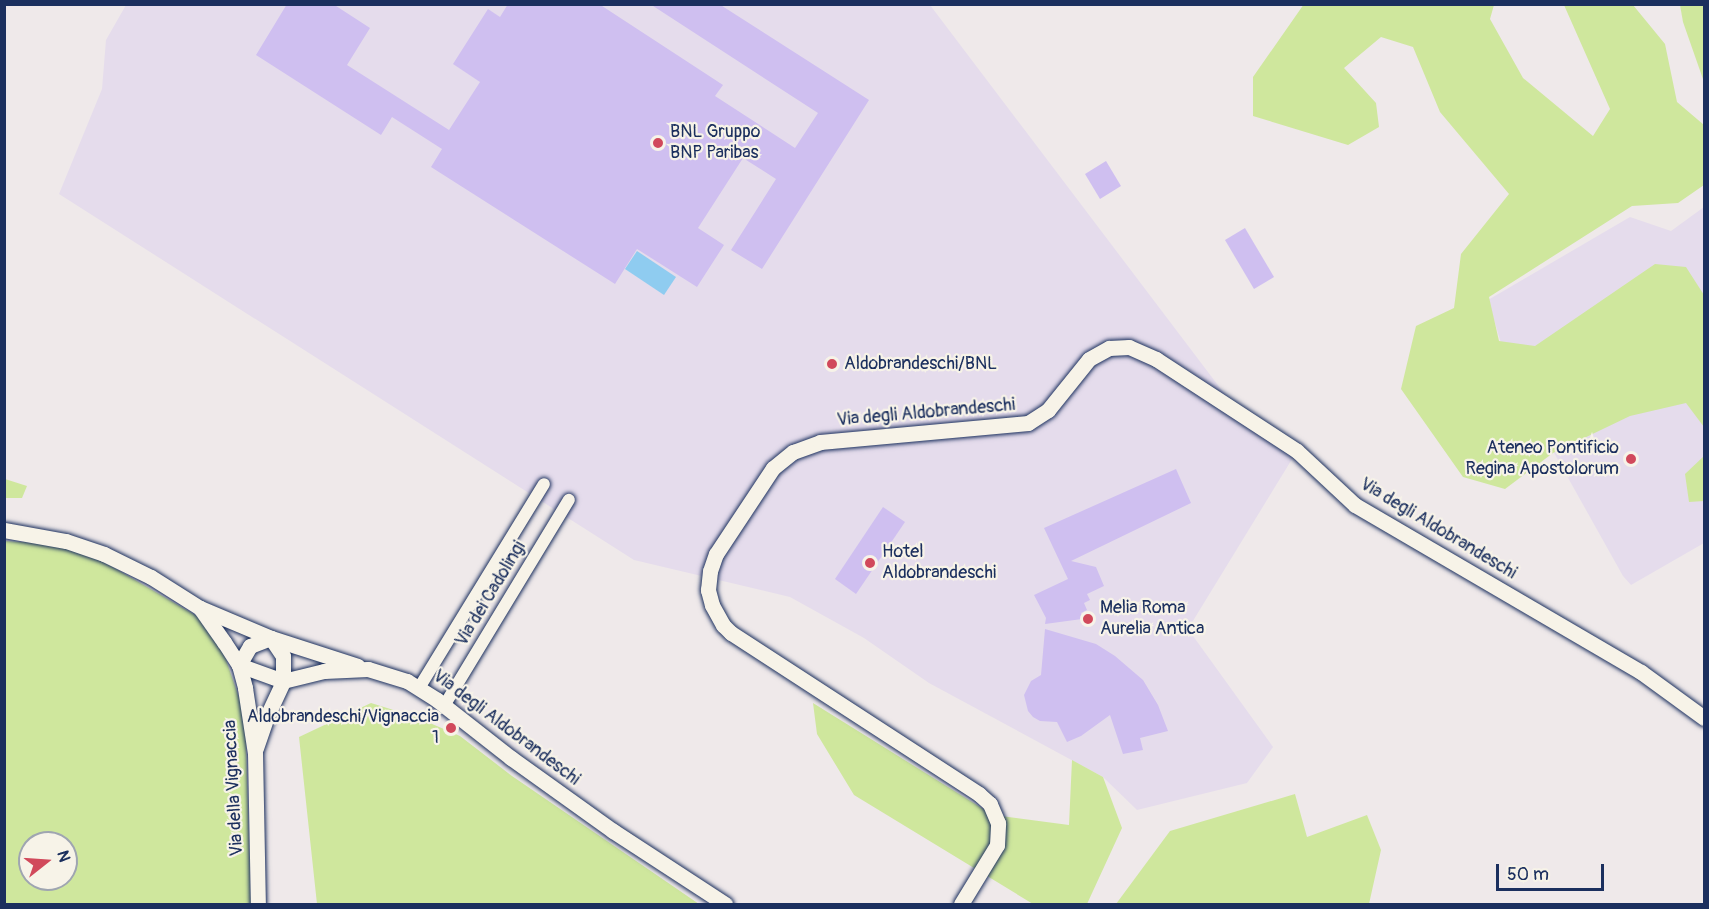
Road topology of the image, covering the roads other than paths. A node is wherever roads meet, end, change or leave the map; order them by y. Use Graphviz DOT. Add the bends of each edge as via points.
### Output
graph roads {
  1 [pos="544,484"];
  2 [pos="569,500"];
  3 [pos="4,530"];
  4 [pos="201,608"];
  5 [pos="271,638"];
  6 [pos="239,666"];
  7 [pos="368,669"];
  8 [pos="284,681"];
  9 [pos="419,688"];
  10 [pos="444,706"];
  11 [pos="1704,718"];
  12 [pos="255,753"];
  13 [pos="258,904"];
  14 [pos="725,904"];
  15 [pos="960,904"];
  1 -- 9 [label="street, Via dei Cadolingi"];
  2 -- 10 [label="street, Via dei Cadolingi"];
  3 -- 4 [label="street, Via della Vignaccia" via="66,540 104,554"];
  4 -- 5 [label="street"];
  4 -- 6 [label="street, Via della Vignaccia"];
  5 -- 6 [label="street" via="250,646"];
  5 -- 7 [label="street"];
  5 -- 8 [label="street" via="283,656"];
  6 -- 8 [label="street"];
  6 -- 12 [label="street, Via della Vignaccia"];
  7 -- 8 [label="street, Via degli Aldobrandeschi" via="324,671"];
  7 -- 9 [label="street, Via degli Aldobrandeschi"];
  8 -- 12 [label="street"];
  9 -- 10 [label="street, Via degli Aldobrandeschi"];
  10 -- 14 [label="street, Via degli Aldobrandeschi" via="613,831"];
  11 -- 15 [label="street, Via degli Aldobrandeschi" via="1641,672 1355,505 1297,451 1156,359 1129,348 1109,348 1084,364 1048,410 1028,423 820,442 793,452 773,468 716,554 710,571 708,590 712,604 731,633 990,804 998,823 997,845"];
  12 -- 13 [label="street, Via della Vignaccia"];
}
